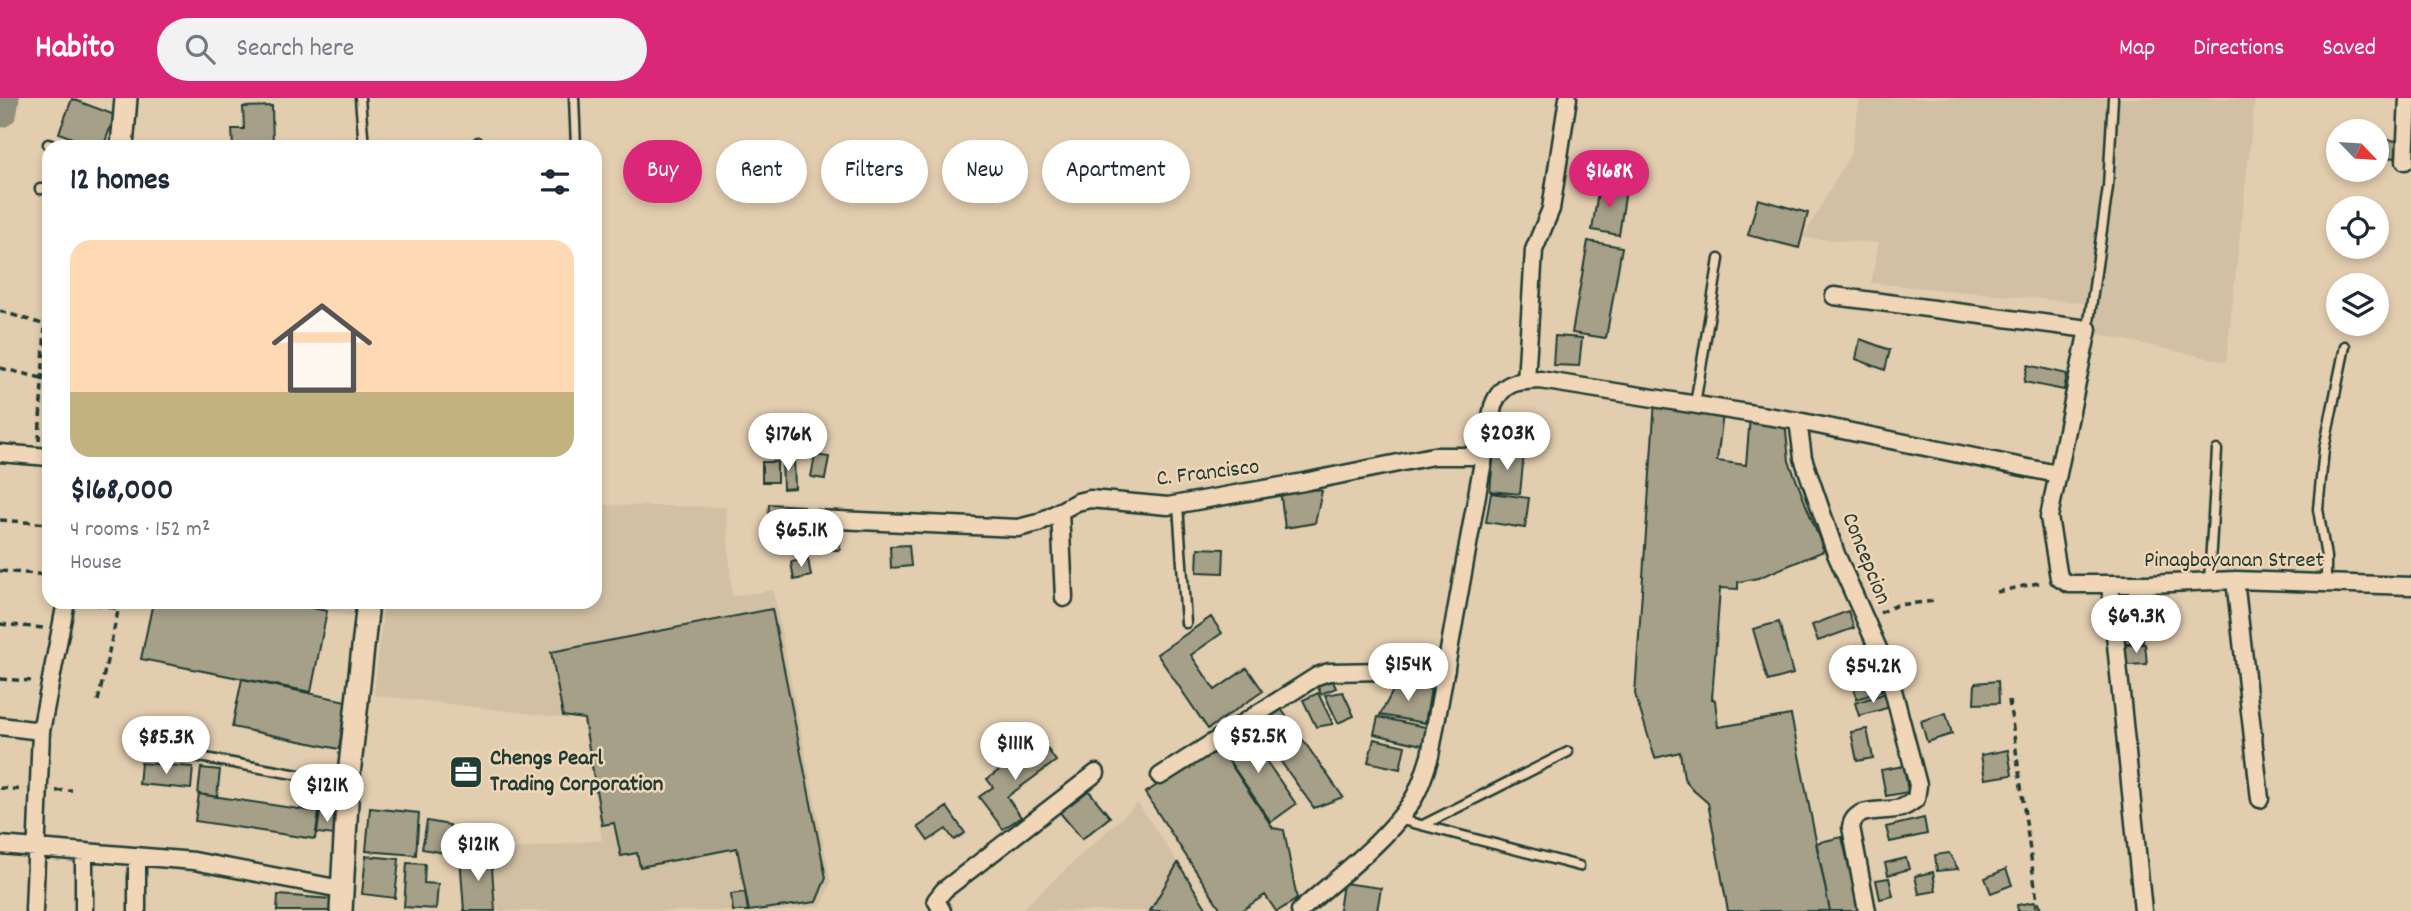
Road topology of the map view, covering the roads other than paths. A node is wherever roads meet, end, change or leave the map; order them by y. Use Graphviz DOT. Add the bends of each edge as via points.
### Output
graph roads {
  1 [pos="126,98"];
  2 [pos="360,98"];
  3 [pos="574,98"];
  4 [pos="1568,98"];
  5 [pos="2113,98"];
  6 [pos="2408,98"];
  7 [pos="123,140"];
  8 [pos="363,140"];
  9 [pos="576,140"];
  10 [pos="2405,161"];
  11 [pos="1719,259"];
  12 [pos="1834,296"];
  13 [pos="2088,329"];
  14 [pos="2345,346"];
  15 [pos="1526,381"];
  16 [pos="1695,405"];
  17 [pos="1798,421"];
  18 [pos="2217,450"];
  19 [pos="0,453"];
  20 [pos="1483,456"];
  21 [pos="42,457"];
  22 [pos="2057,474"];
  23 [pos="1178,505"];
  24 [pos="1060,511"];
  25 [pos="815,519"];
  26 [pos="2235,580"];
  27 [pos="2208,581"];
  28 [pos="2326,584"];
  29 [pos="2110,585"];
  30 [pos="2411,586"];
  31 [pos="1064,598"];
  32 [pos="64,609"];
  33 [pos="367,609"];
  34 [pos="1186,623"];
  35 [pos="1446,670"];
  36 [pos="0,726"];
  37 [pos="41,731"];
  38 [pos="149,748"];
  39 [pos="1568,752"];
  40 [pos="1096,773"];
  41 [pos="1160,776"];
  42 [pos="348,784"];
  43 [pos="2260,799"];
  44 [pos="1398,819"];
  45 [pos="1423,825"];
  46 [pos="0,845"];
  47 [pos="36,848"];
  48 [pos="84,852"];
  49 [pos="137,856"];
  50 [pos="1579,866"];
  51 [pos="341,889"];
  52 [pos="34,911"];
  53 [pos="83,911"];
  54 [pos="137,911"];
  55 [pos="341,911"];
  56 [pos="942,911"];
  57 [pos="1300,911"];
  58 [pos="1867,911"];
  59 [pos="2143,911"];
  1 -- 7 [label="street"];
  2 -- 8 [label="lane"];
  3 -- 9 [label="lane"];
  4 -- 15 [label="street" via="1551,209 1534,250"];
  5 -- 13 [label="lane" via="2108,187"];
  6 -- 10 [label="street"];
  11 -- 16 [label="lane"];
  12 -- 13 [label="street"];
  13 -- 22 [label="street"];
  14 -- 28 [label="lane" via="2324,449 2318,509"];
  15 -- 16 [label="street"];
  15 -- 20 [label="street" via="1507,385 1498,393"];
  16 -- 17 [label="street"];
  17 -- 22 [label="street"];
  17 -- 58 [label="street, Concepcion" via="1803,458 1836,554 1888,671 1919,785 1916,799 1903,807 1858,814 1852,820"];
  18 -- 27 [label="lane"];
  19 -- 21 [label="street"];
  20 -- 23 [label="street, C. Francisco" via="1433,456"];
  20 -- 35 [label="street"];
  22 -- 29 [label="street, Pinagbayanan Street" via="2049,517 2059,578 2081,585"];
  23 -- 24 [label="street, C. Francisco" via="1090,499"];
  23 -- 34 [label="lane"];
  24 -- 25 [label="street, C. Francisco" via="1018,528"];
  24 -- 31 [label="street"];
  26 -- 27 [label="street, Pinagbayanan Street"];
  26 -- 28 [label="street, Pinagbayanan Street"];
  26 -- 43 [label="street"];
  27 -- 29 [label="street, Pinagbayanan Street"];
  28 -- 30 [label="street, Pinagbayanan Street"];
  29 -- 59 [label="street"];
  32 -- 37 [label="street"];
  33 -- 42 [label="street"];
  35 -- 41 [label="street" via="1317,676"];
  35 -- 44 [label="street" via="1430,756 1414,798"];
  36 -- 37 [label="street"];
  37 -- 47 [label="street"];
  38 -- 42 [label="lane"];
  39 -- 45 [label="lane"];
  40 -- 56 [label="street" via="944,890 936,900"];
  42 -- 51 [label="street"];
  44 -- 45 [label="lane"];
  44 -- 57 [label="street"];
  45 -- 50 [label="lane"];
  46 -- 47 [label="street"];
  47 -- 48 [label="street"];
  47 -- 52 [label="street"];
  48 -- 49 [label="street"];
  48 -- 53 [label="street"];
  49 -- 51 [label="street" via="194,861"];
  49 -- 54 [label="street"];
  51 -- 55 [label="street"];
}
